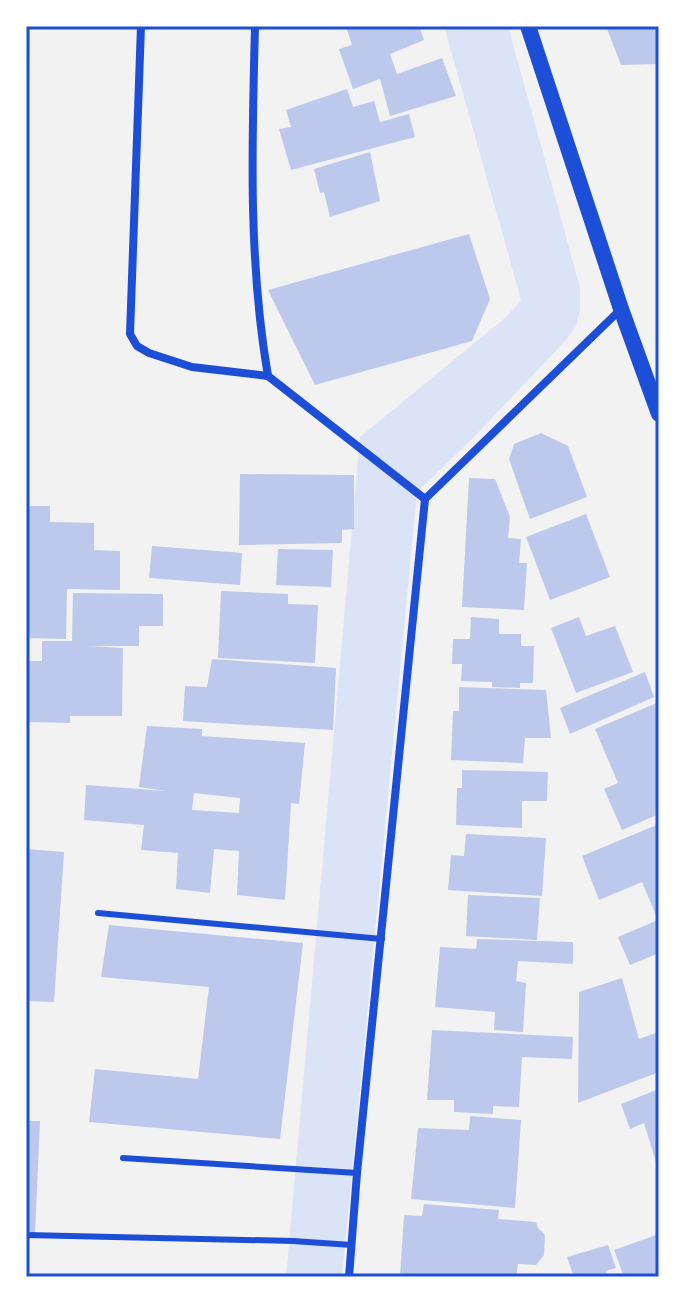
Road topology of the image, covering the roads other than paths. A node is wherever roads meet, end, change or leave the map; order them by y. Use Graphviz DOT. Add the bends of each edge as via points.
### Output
graph roads {
  1 [pos="141,26"];
  2 [pos="255,26"];
  3 [pos="528,26"];
  4 [pos="621,309"];
  5 [pos="268,376"];
  6 [pos="659,414"];
  7 [pos="425,499"];
  8 [pos="98,913"];
  9 [pos="382,939"];
  10 [pos="123,1158"];
  11 [pos="357,1173"];
  12 [pos="26,1235"];
  13 [pos="352,1245"];
  14 [pos="349,1277"];
  1 -- 5 [label="street" via="130,334 149,353 192,367"];
  2 -- 5 [label="street" via="252,220"];
  3 -- 4 [label="main road"];
  4 -- 6 [label="main road"];
  4 -- 7 [label="street"];
  5 -- 7 [label="street"];
  7 -- 9 [label="street"];
  8 -- 9 [label="lane"];
  9 -- 11 [label="street"];
  10 -- 11 [label="lane"];
  11 -- 13 [label="street"];
  12 -- 13 [label="lane"];
  13 -- 14 [label="street"];
}
